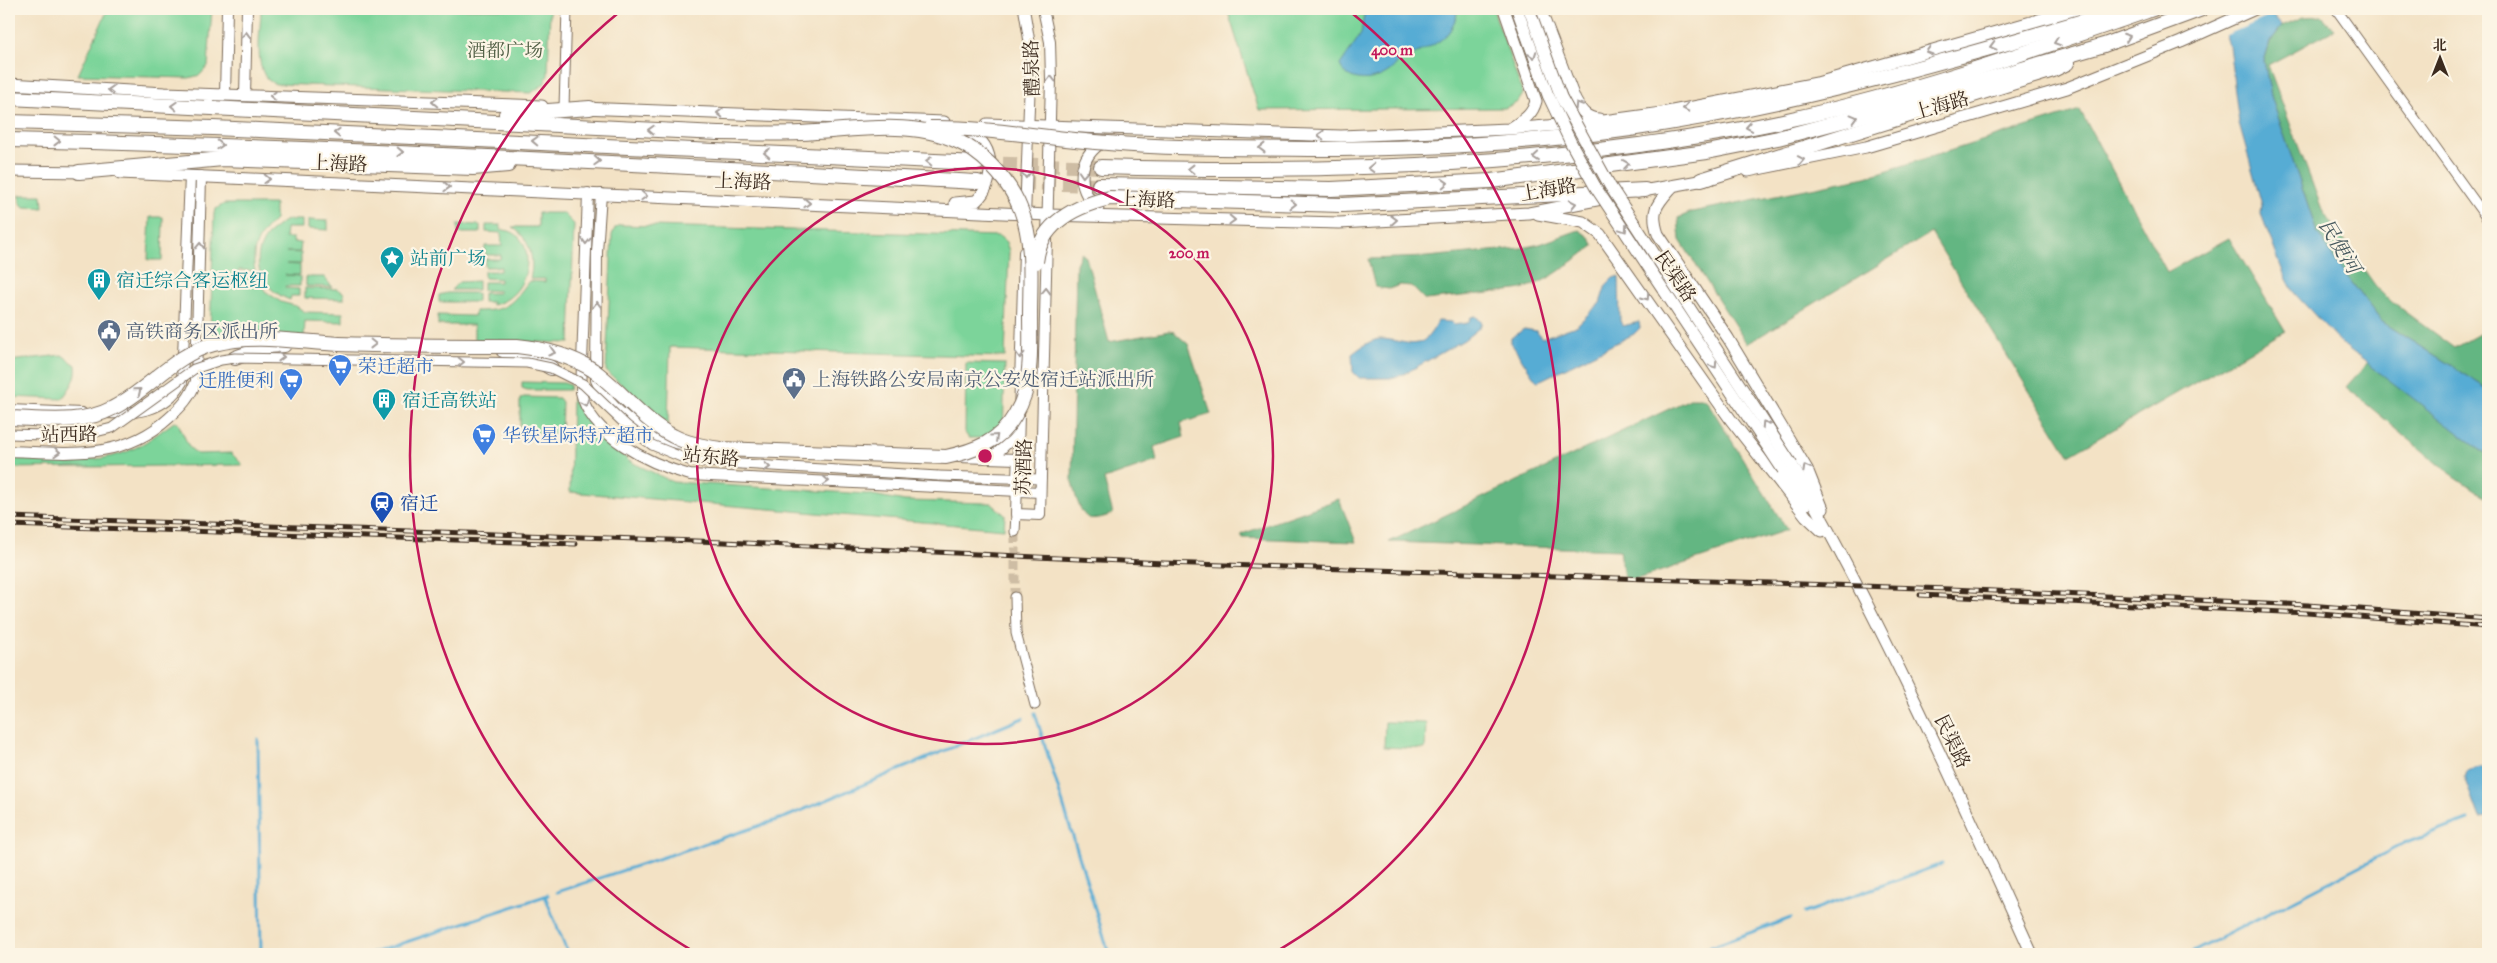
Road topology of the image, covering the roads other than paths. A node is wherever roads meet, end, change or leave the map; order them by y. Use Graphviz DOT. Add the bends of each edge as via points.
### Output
graph roads {
  1 [pos="227,9"];
  2 [pos="247,9"];
  3 [pos="567,9"];
  4 [pos="1024,9"];
  5 [pos="1043,9"];
  6 [pos="1504,9"];
  7 [pos="1517,9"];
  8 [pos="1529,9"];
  9 [pos="1540,9"];
  10 [pos="2077,9"];
  11 [pos="2124,9"];
  12 [pos="2153,9"];
  13 [pos="2202,9"];
  14 [pos="2255,9"];
  15 [pos="2336,9"];
  16 [pos="2104,45"];
  17 [pos="9,84"];
  18 [pos="225,95"];
  19 [pos="245,96"];
  20 [pos="9,98"];
  21 [pos="564,107"];
  22 [pos="590,108"];
  23 [pos="400,118"];
  24 [pos="856,118"];
  25 [pos="1621,119"];
  26 [pos="9,122"];
  27 [pos="1027,126"];
  28 [pos="1050,127"];
  29 [pos="894,128"];
  30 [pos="1509,129"];
  31 [pos="1180,131"];
  32 [pos="9,140"];
  33 [pos="562,160"];
  34 [pos="978,163"];
  35 [pos="1101,167"];
  36 [pos="9,171"];
  37 [pos="79,172"];
  38 [pos="196,176"];
  39 [pos="1701,180"];
  40 [pos="978,182"];
  41 [pos="1099,185"];
  42 [pos="1672,187"];
  43 [pos="1644,190"];
  44 [pos="588,193"];
  45 [pos="601,194"];
  46 [pos="851,205"];
  47 [pos="1529,213"];
  48 [pos="1025,214"];
  49 [pos="1048,215"];
  50 [pos="1183,219"];
  51 [pos="2488,220"];
  52 [pos="1030,337"];
  53 [pos="339,344"];
  54 [pos="473,346"];
  55 [pos="235,358"];
  56 [pos="551,368"];
  57 [pos="9,410"];
  58 [pos="9,418"];
  59 [pos="1018,433"];
  60 [pos="9,434"];
  61 [pos="9,451"];
  62 [pos="986,458"];
  63 [pos="1017,459"];
  64 [pos="1788,467"];
  65 [pos="1016,479"];
  66 [pos="1041,479"];
  67 [pos="1016,491"];
  68 [pos="1040,492"];
  69 [pos="1016,514"];
  70 [pos="1826,531"];
  71 [pos="1015,532"];
  72 [pos="1015,596"];
  73 [pos="1035,705"];
  74 [pos="2032,954"];
  1 -- 18 [label="street"];
  19 -- 2 [label="street, one-way"];
  3 -- 21 [label="street"];
  4 -- 27 [label="street, 醴泉路" via="1031,51"];
  28 -- 5 [label="street, 醴泉路, one-way" via="1050,42"];
  6 -- 30 [label="main road" via="1536,101 1528,118"];
  7 -- 64 [label="main road, 民渠路, one-way, bridge" via="1548,95 1596,188"];
  64 -- 8 [label="main road, 民渠路, one-way, bridge" via="1610,186 1561,97"];
  25 -- 9 [label="main road, one-way" via="1589,117 1582,111 1566,82"];
  10 -- 25 [label="main road, one-way" via="1817,83"];
  11 -- 29 [label="highway, one-way, bridge" via="1940,61 1787,99 1632,128 1376,149 1187,148 1109,144 958,127"];
  12 -- 35 [label="highway, 上海路, one-way" via="1938,82 1787,120 1698,137 1560,155 1374,168"];
  16 -- 13 [label="highway, 上海路, one-way"];
  39 -- 14 [label="main road, 上海路, one-way" via="1866,147 2067,88"];
  15 -- 51 [label="street"];
  16 -- 39 [label="highway" via="2053,70"];
  41 -- 16 [label="highway, 上海路, one-way" via="1331,189 1491,181 1577,171 1778,138"];
  18 -- 17 [label="main road, one-way"];
  18 -- 19 [label="main road"];
  21 -- 19 [label="main road, one-way"];
  23 -- 20 [label="highway, one-way"];
  21 -- 22 [label="main road"];
  22 -- 23 [label="highway" via="521,114 447,112"];
  24 -- 22 [label="main road, one-way"];
  29 -- 23 [label="highway, one-way, bridge" via="718,133"];
  24 -- 27 [label="main road"];
  24 -- 46 [label="main road" via="969,133 977,136 991,160 990,174 980,197 969,203"];
  25 -- 30 [label="main road"];
  34 -- 26 [label="highway, 上海路, one-way" via="213,128"];
  27 -- 28 [label="main road"];
  27 -- 48 [label="street, 苏酒路, one-way"];
  28 -- 31 [label="main road"];
  28 -- 49 [label="street, 苏酒路"];
  29 -- 52 [label="highway, bridge" via="929,132 955,140 984,159 1006,184 1021,209 1030,246"];
  30 -- 31 [label="main road, one-way" via="1341,136"];
  31 -- 50 [label="main road, one-way" via="1106,140 1094,146 1087,154 1083,182 1090,200 1100,210"];
  32 -- 33 [label="highway, 上海路, one-way" via="215,144"];
  33 -- 37 [label="highway" via="473,168 223,159"];
  33 -- 40 [label="highway, 上海路, one-way"];
  36 -- 37 [label="main road, 上海路"];
  37 -- 38 [label="main road, 上海路"];
  38 -- 44 [label="main road, 上海路, one-way"];
  38 -- 57 [label="street, 站西路" via="182,382 176,393 154,409 139,412"];
  61 -- 38 [label="street, 站西路, one-way" via="104,451 138,440 158,428 185,402 196,381"];
  39 -- 42 [label="main road, 上海路"];
  42 -- 43 [label="main road, 上海路"];
  70 -- 42 [label="main road, one-way" via="1818,492 1807,468 1728,338 1658,234 1653,219 1657,204"];
  47 -- 43 [label="main road, 上海路, one-way"];
  52 -- 43 [label="highway, one-way, bridge" via="1039,245 1055,224 1076,209 1100,201 1118,198 1342,206"];
  44 -- 45 [label="main road, 上海路"];
  44 -- 67 [label="street, 站东路, one-way" via="580,392 587,410 596,421 642,458 690,475"];
  45 -- 46 [label="main road, 上海路, one-way"];
  62 -- 45 [label="street, 站东路, one-way" via="686,444 656,438 638,426 608,398 596,380"];
  46 -- 48 [label="main road, 上海路"];
  50 -- 47 [label="main road, 上海路, one-way" via="1339,223"];
  47 -- 70 [label="main road, one-way" via="1583,222 1600,234 1731,420 1806,516"];
  48 -- 49 [label="main road, 上海路"];
  48 -- 59 [label="street, 苏酒路, one-way"];
  49 -- 50 [label="main road, 上海路"];
  66 -- 49 [label="street, 苏酒路, one-way"];
  54 -- 52 [label="highway, one-way, bridge" via="543,349 574,360 593,370 672,436 700,446 946,457 972,451 993,440 1014,417 1023,399 1030,369"];
  53 -- 54 [label="highway, one-way, bridge"];
  53 -- 55 [label="highway, bridge" via="268,346"];
  58 -- 53 [label="highway, one-way, bridge" via="74,420 96,415 114,408 165,369 214,344 250,339"];
  54 -- 56 [label="highway, bridge" via="516,352"];
  55 -- 56 [label="street, one-way, bridge" via="527,363"];
  55 -- 60 [label="street, bridge" via="194,369 112,428 79,436"];
  56 -- 65 [label="street, one-way, bridge" via="583,384 626,426 652,445 691,461"];
  59 -- 62 [label="street" via="997,453"];
  59 -- 63 [label="street, 苏酒路"];
  62 -- 63 [label="street, 站东路"];
  63 -- 65 [label="street, 苏酒路"];
  64 -- 70 [label="main road, 民渠路"];
  65 -- 66 [label="street"];
  65 -- 67 [label="street, 苏酒路"];
  66 -- 68 [label="street, 苏酒路"];
  67 -- 68 [label="street, 站东路"];
  67 -- 69 [label="street, 苏酒路"];
  68 -- 69 [label="street, 苏酒路" via="1040,515"];
  69 -- 71 [label="street"];
  70 -- 74 [label="main road, 民渠路" via="1886,641"];
  72 -- 73 [label="street" via="1018,639"];
}
